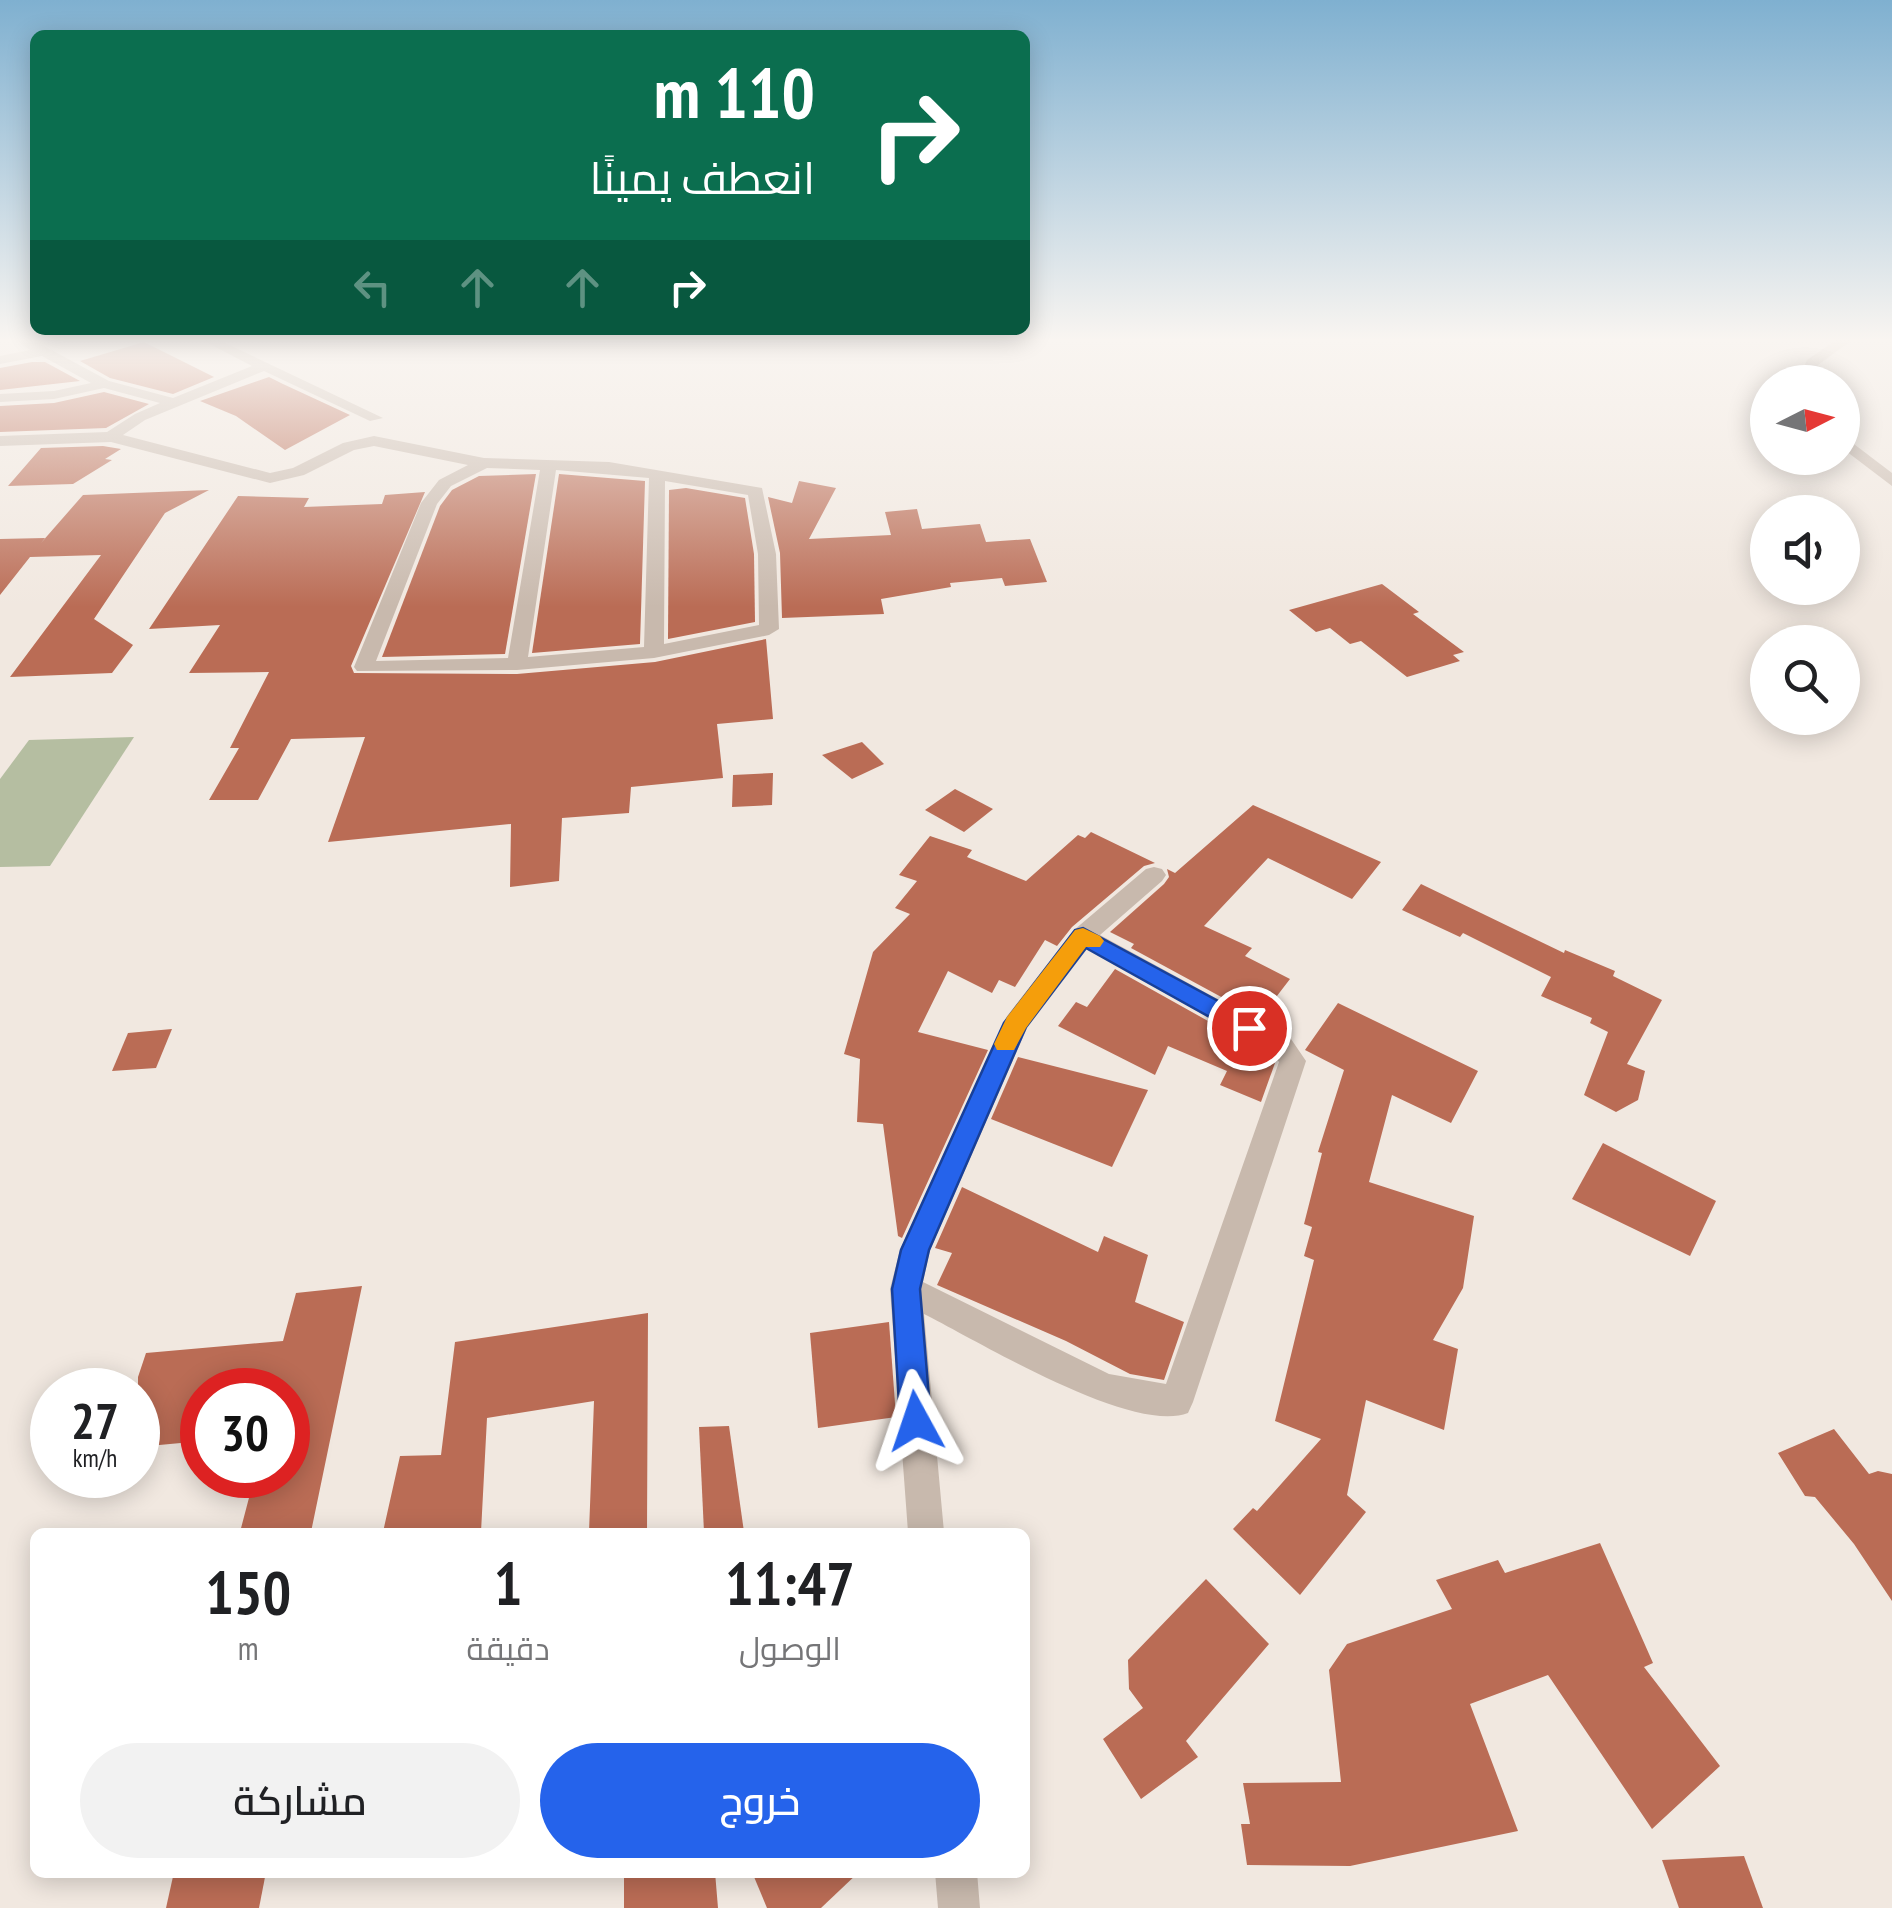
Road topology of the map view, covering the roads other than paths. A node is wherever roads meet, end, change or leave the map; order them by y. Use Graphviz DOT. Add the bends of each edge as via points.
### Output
graph roads {
  1 [pos="123,429"];
  2 [pos="112,437"];
  3 [pos="0,442"];
  4 [pos="1860,455"];
  5 [pos="484,463"];
  6 [pos="549,465"];
  7 [pos="657,475"];
  8 [pos="1892,481"];
  9 [pos="654,652"];
  10 [pos="517,664"];
  11 [pos="1154,874"];
  12 [pos="1083,936"];
  13 [pos="906,1289"];
  14 [pos="926,1528"];
  15 [pos="956,1878"];
  16 [pos="959,1908"];
  1 -- 2 [label="street"];
  2 -- 3 [label="street"];
  2 -- 5 [label="street" via="270,478 362,442"];
  4 -- 8 [label="street"];
  5 -- 6 [label="street"];
  5 -- 10 [label="street" via="445,483 429,503 364,667"];
  6 -- 7 [label="street"];
  6 -- 10 [label="street"];
  7 -- 9 [label="street"];
  7 -- 9 [label="street" via="756,491 770,630"];
  9 -- 10 [label="street"];
  11 -- 12 [label="street"];
  12 -- 13 [label="street" via="1016,1023 926,1222"];
  12 -- 13 [label="street" via="1282,1046 1293,1061 1176,1402 1105,1390"];
  13 -- 14 [label="street"];
  15 -- 16 [label="street"];
}
